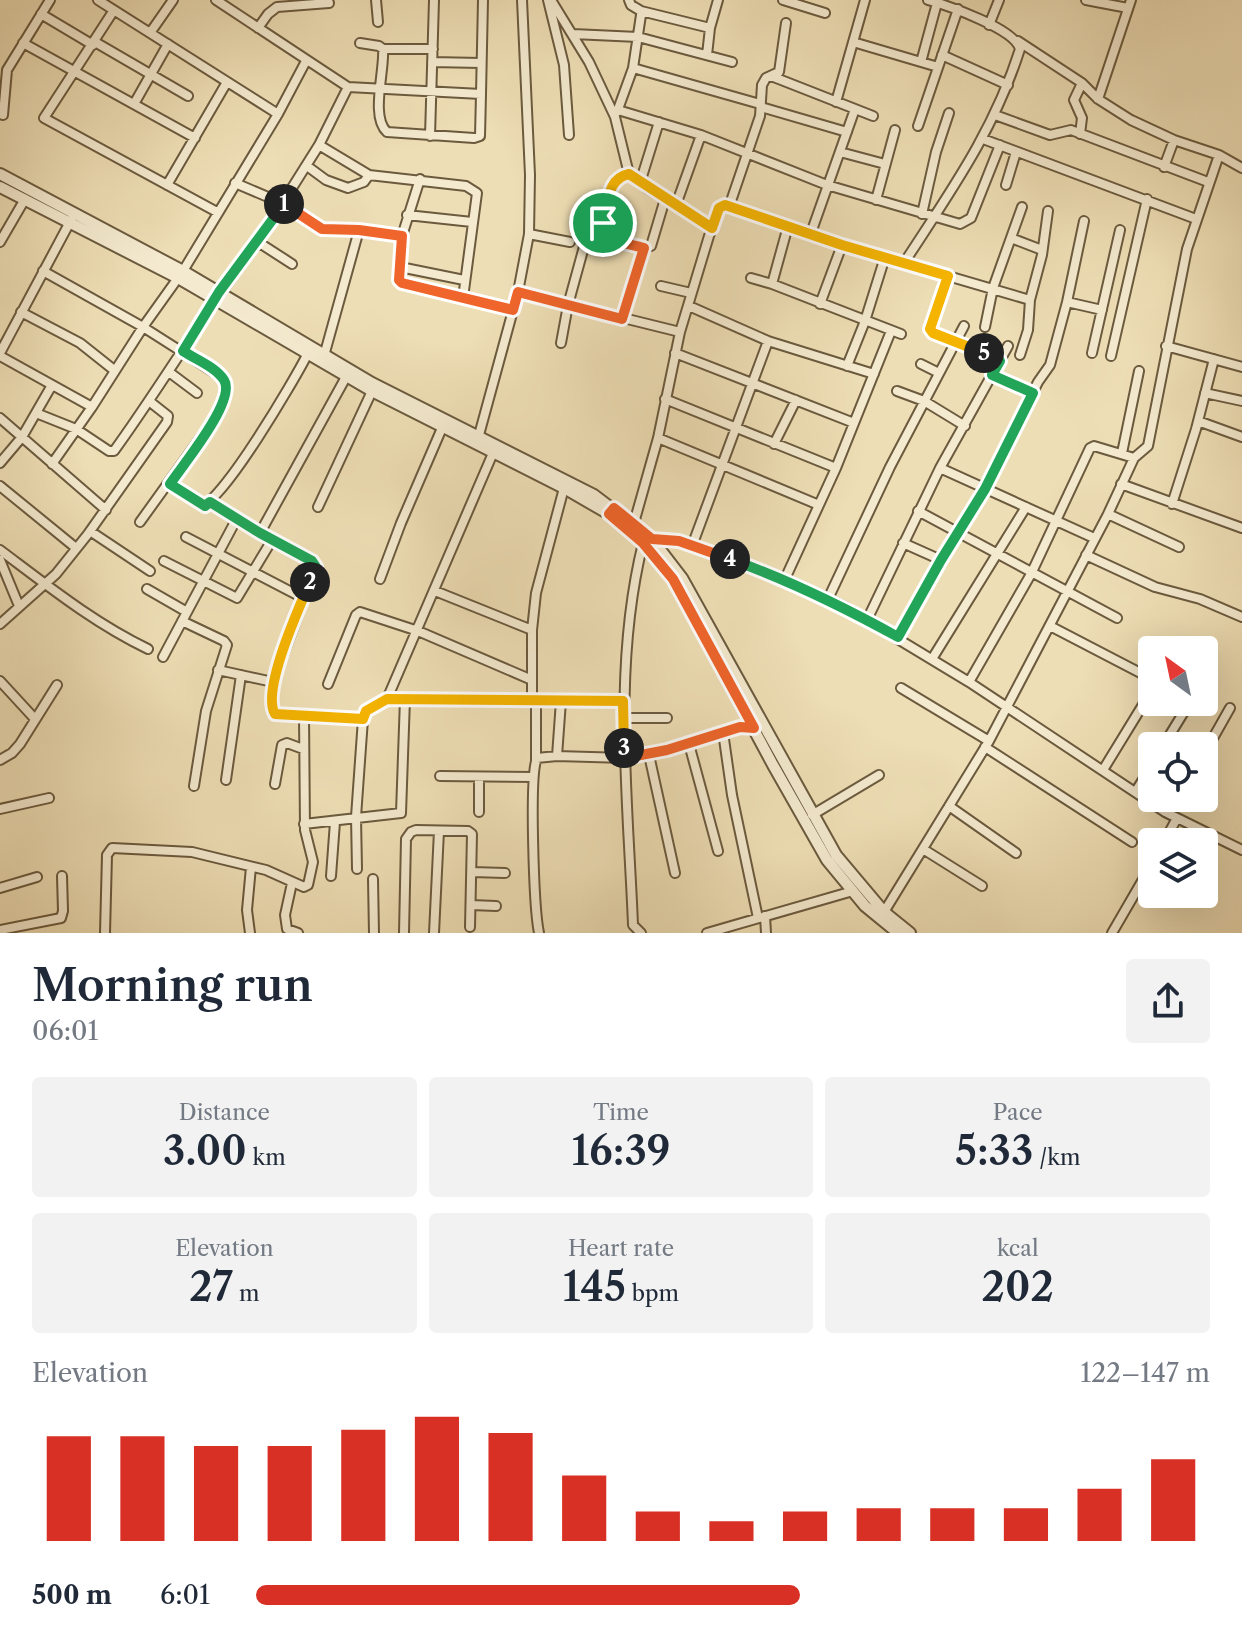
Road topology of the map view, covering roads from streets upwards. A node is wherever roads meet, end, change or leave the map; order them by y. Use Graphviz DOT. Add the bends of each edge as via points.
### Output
graph roads {
  1 [pos="50,0"];
  2 [pos="98,0"];
  3 [pos="173,0"];
  4 [pos="216,0"];
  5 [pos="376,0"];
  6 [pos="434,0"];
  7 [pos="483,0"];
  8 [pos="522,0"];
  9 [pos="550,0"];
  10 [pos="629,0"];
  11 [pos="718,0"];
  12 [pos="783,0"];
  13 [pos="865,0"];
  14 [pos="999,0"];
  15 [pos="1086,0"];
  16 [pos="932,1"];
  17 [pos="329,3"];
  18 [pos="1129,4"];
  19 [pos="958,9"];
  20 [pos="114,10"];
  21 [pos="641,11"];
  22 [pos="825,13"];
  23 [pos="41,14"];
  24 [pos="378,22"];
  25 [pos="786,23"];
  26 [pos="989,25"];
  27 [pos="258,28"];
  28 [pos="710,28"];
  29 [pos="150,33"];
  30 [pos="573,34"];
  31 [pos="638,37"];
  32 [pos="1017,41"];
  33 [pos="853,42"];
  34 [pos="23,43"];
  35 [pos="94,43"];
  36 [pos="360,43"];
  37 [pos="168,44"];
  38 [pos="383,49"];
  39 [pos="433,49"];
  40 [pos="707,55"];
  41 [pos="942,55"];
  42 [pos="306,61"];
  43 [pos="432,62"];
  44 [pos="732,62"];
  45 [pos="921,62"];
  46 [pos="481,63"];
  47 [pos="938,67"];
  48 [pos="3,68"];
  49 [pos="633,68"];
  50 [pos="74,71"];
  51 [pos="151,75"];
  52 [pos="771,76"];
  53 [pos="227,82"];
  54 [pos="1082,83"];
  55 [pos="1008,85"];
  56 [pos="348,87"];
  57 [pos="379,87"];
  58 [pos="433,90"];
  59 [pos="481,94"];
  60 [pos="188,96"];
  61 [pos="1098,99"];
  62 [pos="836,102"];
  63 [pos="134,104"];
  64 [pos="761,105"];
  65 [pos="855,109"];
  66 [pos="616,113"];
  67 [pos="949,113"];
  68 [pos="278,114"];
  69 [pos="3,115"];
  70 [pos="995,115"];
  71 [pos="873,116"];
  72 [pos="659,122"];
  73 [pos="918,126"];
  74 [pos="895,130"];
  75 [pos="847,132"];
  76 [pos="1080,134"];
  77 [pos="569,135"];
  78 [pos="701,135"];
  79 [pos="430,136"];
  80 [pos="195,138"];
  81 [pos="983,139"];
  82 [pos="1174,140"];
  83 [pos="319,145"];
  84 [pos="1000,145"];
  85 [pos="840,152"];
  86 [pos="1016,152"];
  87 [pos="749,153"];
  88 [pos="1219,155"];
  89 [pos="885,164"];
  90 [pos="307,166"];
  91 [pos="1164,167"];
  92 [pos="1242,168"];
  93 [pos="0,174"];
  94 [pos="629,174"];
  95 [pos="369,175"];
  96 [pos="420,179"];
  97 [pos="1208,182"];
  98 [pos="235,183"];
  99 [pos="640,183"];
  100 [pos="167,185"];
  101 [pos="827,185"];
  102 [pos="1006,185"];
  103 [pos="0,187"];
  104 [pos="25,199"];
  105 [pos="665,199"];
  106 [pos="1147,199"];
  107 [pos="876,200"];
  108 [pos="282,203"];
  109 [pos="676,205"];
  110 [pos="729,207"];
  111 [pos="1022,207"];
  112 [pos="1048,211"];
  113 [pos="217,212"];
  114 [pos="922,214"];
  115 [pos="407,215"];
  116 [pos="73,217"];
  117 [pos="933,218"];
  118 [pos="1196,219"];
  119 [pos="1084,221"];
  120 [pos="472,222"];
  121 [pos="788,226"];
  122 [pos="712,228"];
  123 [pos="359,230"];
  124 [pos="1120,230"];
  125 [pos="811,233"];
  126 [pos="529,234"];
  127 [pos="402,236"];
  128 [pos="1011,238"];
  129 [pos="0,242"];
  130 [pos="258,242"];
  131 [pos="570,242"];
  132 [pos="585,243"];
  133 [pos="842,245"];
  134 [pos="644,248"];
  135 [pos="1042,250"];
  136 [pos="885,257"];
  137 [pos="904,263"];
  138 [pos="292,264"];
  139 [pos="400,267"];
  140 [pos="43,271"];
  141 [pos="180,275"];
  142 [pos="948,276"];
  143 [pos="751,278"];
  144 [pos="464,280"];
  145 [pos="772,284"];
  146 [pos="661,286"];
  147 [pos="993,288"];
  148 [pos="518,292"];
  149 [pos="691,293"];
  150 [pos="216,296"];
  151 [pos="463,298"];
  152 [pos="1030,300"];
  153 [pos="1067,302"];
  154 [pos="820,304"];
  155 [pos="568,305"];
  156 [pos="689,306"];
  157 [pos="513,310"];
  158 [pos="1102,310"];
  159 [pos="21,312"];
  160 [pos="622,319"];
  161 [pos="865,321"];
  162 [pos="964,326"];
  163 [pos="143,327"];
  164 [pos="985,327"];
  165 [pos="891,331"];
  166 [pos="680,332"];
  167 [pos="901,334"];
  168 [pos="768,341"];
  169 [pos="958,341"];
  170 [pos="561,343"];
  171 [pos="1008,346"];
  172 [pos="1166,346"];
  173 [pos="183,351"];
  174 [pos="675,353"];
  175 [pos="1092,353"];
  176 [pos="0,355"];
  177 [pos="307,355"];
  178 [pos="1020,355"];
  179 [pos="324,356"];
  180 [pos="1111,356"];
  181 [pos="1214,359"];
  182 [pos="1000,361"];
  183 [pos="921,364"];
  184 [pos="847,366"];
  185 [pos="1242,367"];
  186 [pos="114,370"];
  187 [pos="1139,371"];
  188 [pos="169,372"];
  189 [pos="939,373"];
  190 [pos="874,374"];
  191 [pos="992,375"];
  192 [pos="346,377"];
  193 [pos="753,383"];
  194 [pos="52,385"];
  195 [pos="372,391"];
  196 [pos="897,391"];
  197 [pos="197,393"];
  198 [pos="1033,393"];
  199 [pos="1205,393"];
  200 [pos="665,399"];
  201 [pos="796,400"];
  202 [pos="149,401"];
  203 [pos="924,401"];
  204 [pos="1242,401"];
  205 [pos="92,407"];
  206 [pos="36,413"];
  207 [pos="0,418"];
  208 [pos="1198,421"];
  209 [pos="854,423"];
  210 [pos="965,426"];
  211 [pos="442,428"];
  212 [pos="76,429"];
  213 [pos="735,429"];
  214 [pos="479,435"];
  215 [pos="22,437"];
  216 [pos="1242,437"];
  217 [pos="658,438"];
  218 [pos="774,444"];
  219 [pos="493,453"];
  220 [pos="1122,453"];
  221 [pos="1134,458"];
  222 [pos="0,463"];
  223 [pos="52,464"];
  224 [pos="723,466"];
  225 [pos="836,468"];
  226 [pos="940,468"];
  227 [pos="170,484"];
  228 [pos="1121,484"];
  229 [pos="0,486"];
  230 [pos="564,488"];
  231 [pos="985,489"];
  232 [pos="210,502"];
  233 [pos="1172,504"];
  234 [pos="819,505"];
  235 [pos="318,507"];
  236 [pos="1026,507"];
  237 [pos="106,510"];
  238 [pos="612,511"];
  239 [pos="918,511"];
  240 [pos="1108,514"];
  241 [pos="236,520"];
  242 [pos="1056,521"];
  243 [pos="140,522"];
  244 [pos="634,523"];
  245 [pos="1242,528"];
  246 [pos="90,531"];
  247 [pos="260,533"];
  248 [pos="958,533"];
  249 [pos="186,537"];
  250 [pos="1094,538"];
  251 [pos="272,540"];
  252 [pos="647,541"];
  253 [pos="903,543"];
  254 [pos="692,546"];
  255 [pos="1179,547"];
  256 [pos="76,548"];
  257 [pos="0,550"];
  258 [pos="215,555"];
  259 [pos="997,555"];
  260 [pos="1086,555"];
  261 [pos="0,560"];
  262 [pos="941,560"];
  263 [pos="164,561"];
  264 [pos="150,571"];
  265 [pos="253,573"];
  266 [pos="1031,574"];
  267 [pos="380,579"];
  268 [pos="785,579"];
  269 [pos="203,582"];
  270 [pos="46,584"];
  271 [pos="147,589"];
  272 [pos="435,591"];
  273 [pos="1066,593"];
  274 [pos="303,598"];
  275 [pos="828,599"];
  276 [pos="19,606"];
  277 [pos="187,612"];
  278 [pos="1242,617"];
  279 [pos="1117,618"];
  280 [pos="867,620"];
  281 [pos="182,621"];
  282 [pos="0,624"];
  283 [pos="1050,626"];
  284 [pos="532,630"];
  285 [pos="418,631"];
  286 [pos="898,637"];
  287 [pos="148,649"];
  288 [pos="163,657"];
  289 [pos="932,659"];
  290 [pos="218,670"];
  291 [pos="1138,672"];
  292 [pos="241,675"];
  293 [pos="532,680"];
  294 [pos="0,681"];
  295 [pos="273,682"];
  296 [pos="969,682"];
  297 [pos="328,684"];
  298 [pos="57,685"];
  299 [pos="901,688"];
  300 [pos="387,699"];
  301 [pos="405,699"];
  302 [pos="534,700"];
  303 [pos="561,701"];
  304 [pos="623,701"];
  305 [pos="1007,708"];
  306 [pos="1230,708"];
  307 [pos="1138,713"];
  308 [pos="304,715"];
  309 [pos="623,718"];
  310 [pos="667,718"];
  311 [pos="35,719"];
  312 [pos="363,719"];
  313 [pos="754,728"];
  314 [pos="723,732"];
  315 [pos="1216,732"];
  316 [pos="689,744"];
  317 [pos="987,744"];
  318 [pos="303,749"];
  319 [pos="649,755"];
  320 [pos="2,756"];
  321 [pos="557,756"];
  322 [pos="625,758"];
  323 [pos="536,760"];
  324 [pos="1103,770"];
  325 [pos="879,775"];
  326 [pos="440,776"];
  327 [pos="533,777"];
  328 [pos="479,778"];
  329 [pos="226,780"];
  330 [pos="275,784"];
  331 [pos="194,786"];
  332 [pos="1138,788"];
  333 [pos="1136,791"];
  334 [pos="49,798"];
  335 [pos="949,806"];
  336 [pos="0,809"];
  337 [pos="479,812"];
  338 [pos="1165,812"];
  339 [pos="812,815"];
  340 [pos="356,817"];
  341 [pos="1177,818"];
  342 [pos="335,822"];
  343 [pos="304,824"];
  344 [pos="1172,828"];
  345 [pos="439,831"];
  346 [pos="1132,842"];
  347 [pos="923,849"];
  348 [pos="1242,850"];
  349 [pos="718,851"];
  350 [pos="1016,853"];
  351 [pos="251,867"];
  352 [pos="357,869"];
  353 [pos="472,872"];
  354 [pos="505,873"];
  355 [pos="675,873"];
  356 [pos="62,876"];
  357 [pos="331,876"];
  358 [pos="37,877"];
  359 [pos="373,879"];
  360 [pos="292,883"];
  361 [pos="982,886"];
  362 [pos="0,888"];
  363 [pos="1138,888"];
  364 [pos="853,891"];
  365 [pos="471,905"];
  366 [pos="496,906"];
  367 [pos="884,912"];
  368 [pos="762,917"];
  369 [pos="470,927"];
  370 [pos="0,930"];
  371 [pos="105,933"];
  372 [pos="250,933"];
  373 [pos="298,933"];
  374 [pos="374,933"];
  375 [pos="404,933"];
  376 [pos="434,933"];
  377 [pos="539,933"];
  378 [pos="641,933"];
  379 [pos="707,933"];
  380 [pos="766,933"];
  381 [pos="898,933"];
  382 [pos="910,933"];
  383 [pos="1112,933"];
  1 -- 23 [label="street"];
  2 -- 20 [label="street"];
  3 -- 29 [label="street"];
  4 -- 27 [label="street"];
  5 -- 24 [label="street"];
  6 -- 39 [label="street"];
  7 -- 46 [label="street"];
  8 -- 126 [label="street"];
  9 -- 30 [label="street"];
  9 -- 77 [label="street" via="564,65"];
  10 -- 21 [label="street"];
  11 -- 28 [label="street"];
  12 -- 22 [label="street"];
  13 -- 33 [label="street"];
  14 -- 26 [label="street"];
  15 -- 18 [label="street"];
  16 -- 19 [label="street"];
  16 -- 45 [label="street"];
  17 -- 27 [label="street" via="277,7"];
  18 -- 61 [label="street"];
  19 -- 26 [label="street"];
  19 -- 41 [label="street"];
  20 -- 29 [label="street"];
  20 -- 35 [label="street"];
  21 -- 28 [label="street"];
  21 -- 31 [label="street"];
  23 -- 34 [label="street"];
  23 -- 35 [label="street"];
  25 -- 52 [label="street" via="779,72"];
  26 -- 32 [label="street"];
  27 -- 42 [label="street"];
  28 -- 40 [label="street"];
  29 -- 37 [label="street"];
  30 -- 31 [label="street"];
  30 -- 66 [label="street"];
  31 -- 40 [label="street"];
  31 -- 49 [label="street"];
  32 -- 54 [label="street"];
  32 -- 55 [label="street" via="1020,49"];
  33 -- 45 [label="street"];
  33 -- 62 [label="street"];
  34 -- 48 [label="street"];
  34 -- 50 [label="street"];
  35 -- 50 [label="street"];
  35 -- 51 [label="street"];
  36 -- 38 [label="street"];
  37 -- 51 [label="street"];
  37 -- 53 [label="street"];
  38 -- 39 [label="street"];
  38 -- 57 [label="street"];
  39 -- 43 [label="street"];
  40 -- 44 [label="street"];
  41 -- 47 [label="street"];
  41 -- 55 [label="street"];
  42 -- 56 [label="street"];
  42 -- 68 [label="street"];
  43 -- 46 [label="street"];
  43 -- 58 [label="street"];
  45 -- 47 [label="street"];
  46 -- 59 [label="street"];
  47 -- 73 [label="street"];
  48 -- 69 [label="street"];
  49 -- 64 [label="street"];
  49 -- 66 [label="street"];
  50 -- 63 [label="street"];
  50 -- 100 [label="street" via="44,118"];
  51 -- 60 [label="street"];
  51 -- 63 [label="street"];
  52 -- 62 [label="street"];
  52 -- 64 [label="street" via="762,85"];
  53 -- 68 [label="street"];
  53 -- 80 [label="street"];
  54 -- 61 [label="street"];
  54 -- 76 [label="street" via="1074,100 1082,118"];
  55 -- 70 [label="street"];
  56 -- 57 [label="street"];
  56 -- 83 [label="street"];
  57 -- 58 [label="street"];
  57 -- 79 [label="street" via="382,129"];
  58 -- 59 [label="street"];
  58 -- 79 [label="street"];
  59 -- 79 [label="street" via="480,136"];
  61 -- 82 [label="street"];
  62 -- 65 [label="street"];
  63 -- 80 [label="street"];
  64 -- 75 [label="street"];
  64 -- 87 [label="street"];
  65 -- 71 [label="street"];
  65 -- 75 [label="street"];
  66 -- 72 [label="street"];
  66 -- 94 [label="street"];
  67 -- 114 [label="street"];
  68 -- 98 [label="street"];
  70 -- 76 [label="street" via="1050,135 1068,130"];
  70 -- 81 [label="street"];
  72 -- 78 [label="street"];
  72 -- 99 [label="street"];
  74 -- 89 [label="street"];
  75 -- 85 [label="street"];
  76 -- 91 [label="street"];
  78 -- 87 [label="street"];
  78 -- 109 [label="street"];
  80 -- 100 [label="street"];
  81 -- 84 [label="street"];
  81 -- 117 [label="street"];
  82 -- 88 [label="street"];
  82 -- 91 [label="street"];
  83 -- 90 [label="street"];
  83 -- 95 [label="street"];
  84 -- 86 [label="street"];
  84 -- 117 [label="street" via="969,221"];
  85 -- 89 [label="street"];
  85 -- 101 [label="street"];
  86 -- 102 [label="street"];
  86 -- 106 [label="street"];
  87 -- 101 [label="street"];
  87 -- 110 [label="street"];
  88 -- 92 [label="street"];
  88 -- 97 [label="street"];
  89 -- 107 [label="street"];
  90 -- 95 [label="street" via="348,188"];
  90 -- 108 [label="street"];
  91 -- 97 [label="street"];
  93 -- 116 [label="street"];
  94 -- 99 [label="street"];
  94 -- 134 [label="street" via="613,183 603,227 610,238"];
  95 -- 96 [label="street"];
  96 -- 115 [label="street"];
  96 -- 120 [label="street" via="475,190"];
  97 -- 118 [label="street"];
  98 -- 108 [label="street"];
  98 -- 113 [label="street"];
  99 -- 105 [label="street"];
  100 -- 113 [label="street"];
  101 -- 107 [label="street"];
  101 -- 125 [label="street"];
  103 -- 104 [label="street"];
  104 -- 116 [label="street"];
  104 -- 129 [label="street"];
  105 -- 109 [label="street"];
  105 -- 134 [label="street" via="653,244"];
  106 -- 118 [label="street"];
  106 -- 180 [label="street"];
  107 -- 114 [label="street"];
  108 -- 123 [label="street" via="322,229"];
  108 -- 130 [label="street"];
  109 -- 122 [label="street"];
  110 -- 121 [label="street"];
  110 -- 122 [label="street" via="720,206"];
  111 -- 128 [label="street"];
  112 -- 135 [label="street"];
  113 -- 141 [label="street"];
  114 -- 117 [label="street"];
  115 -- 120 [label="street"];
  115 -- 127 [label="street"];
  116 -- 140 [label="street"];
  116 -- 141 [label="street"];
  117 -- 137 [label="street"];
  118 -- 172 [label="street"];
  119 -- 153 [label="street"];
  120 -- 144 [label="street"];
  121 -- 125 [label="street"];
  121 -- 145 [label="street"];
  122 -- 149 [label="street"];
  123 -- 127 [label="street"];
  123 -- 179 [label="street"];
  124 -- 158 [label="street"];
  125 -- 133 [label="street"];
  126 -- 131 [label="street"];
  126 -- 148 [label="street"];
  127 -- 139 [label="street"];
  128 -- 135 [label="street"];
  128 -- 147 [label="street"];
  130 -- 138 [label="street"];
  130 -- 150 [label="street"];
  132 -- 155 [label="street"];
  133 -- 136 [label="street"];
  133 -- 154 [label="street"];
  134 -- 160 [label="street"];
  135 -- 152 [label="street"];
  136 -- 137 [label="street"];
  136 -- 161 [label="street"];
  137 -- 142 [label="street"];
  139 -- 144 [label="street"];
  139 -- 151 [label="street" via="402,283"];
  140 -- 159 [label="street"];
  140 -- 163 [label="street"];
  141 -- 150 [label="street"];
  141 -- 163 [label="street"];
  142 -- 147 [label="street"];
  142 -- 169 [label="street" via="930,329"];
  143 -- 145 [label="street"];
  144 -- 151 [label="street"];
  145 -- 154 [label="street"];
  146 -- 149 [label="street"];
  147 -- 152 [label="street"];
  147 -- 164 [label="street"];
  148 -- 155 [label="street"];
  148 -- 157 [label="street"];
  149 -- 156 [label="street"];
  150 -- 173 [label="street"];
  150 -- 177 [label="street"];
  150 -- 179 [label="street"];
  151 -- 157 [label="street"];
  152 -- 178 [label="street"];
  153 -- 158 [label="street"];
  153 -- 198 [label="street" via="1050,365"];
  154 -- 161 [label="street"];
  155 -- 160 [label="street"];
  155 -- 170 [label="street"];
  156 -- 166 [label="street"];
  156 -- 168 [label="street"];
  157 -- 214 [label="street"];
  158 -- 175 [label="street"];
  159 -- 176 [label="street"];
  159 -- 186 [label="street" via="80,343"];
  160 -- 166 [label="street"];
  161 -- 165 [label="street"];
  161 -- 184 [label="street"];
  162 -- 169 [label="street"];
  163 -- 173 [label="street"];
  163 -- 186 [label="street"];
  165 -- 167 [label="street"];
  165 -- 190 [label="street"];
  166 -- 174 [label="street"];
  168 -- 184 [label="street"];
  168 -- 193 [label="street"];
  169 -- 182 [label="street"];
  169 -- 189 [label="street"];
  171 -- 182 [label="street"];
  172 -- 181 [label="street"];
  172 -- 221 [label="street" via="1148,446"];
  173 -- 188 [label="street"];
  173 -- 227 [label="street" via="220,375 227,390 217,415"];
  174 -- 193 [label="street"];
  174 -- 200 [label="street"];
  176 -- 194 [label="street"];
  177 -- 192 [label="street"];
  177 -- 232 [label="street"];
  179 -- 214 [label="street"];
  181 -- 185 [label="street"];
  181 -- 199 [label="street"];
  182 -- 191 [label="street"];
  183 -- 189 [label="street"];
  184 -- 190 [label="street"];
  186 -- 205 [label="street"];
  187 -- 220 [label="street"];
  188 -- 197 [label="street"];
  188 -- 202 [label="street"];
  189 -- 203 [label="street"];
  190 -- 209 [label="street"];
  191 -- 198 [label="street"];
  191 -- 210 [label="street"];
  192 -- 195 [label="street"];
  192 -- 247 [label="street"];
  193 -- 201 [label="street"];
  193 -- 213 [label="street"];
  194 -- 205 [label="street"];
  194 -- 206 [label="street"];
  195 -- 211 [label="street"];
  195 -- 235 [label="street"];
  196 -- 203 [label="street"];
  198 -- 231 [label="street"];
  199 -- 204 [label="street"];
  199 -- 208 [label="street"];
  200 -- 213 [label="street"];
  200 -- 217 [label="street"];
  201 -- 209 [label="street"];
  201 -- 218 [label="street"];
  202 -- 212 [label="street" via="114,451"];
  202 -- 237 [label="street" via="168,420"];
  203 -- 210 [label="street"];
  203 -- 275 [label="street"];
  205 -- 212 [label="street"];
  206 -- 212 [label="street"];
  206 -- 215 [label="street"];
  207 -- 215 [label="street"];
  208 -- 216 [label="street"];
  208 -- 233 [label="street"];
  209 -- 225 [label="street"];
  210 -- 226 [label="street"];
  211 -- 219 [label="street"];
  211 -- 267 [label="street"];
  212 -- 223 [label="street"];
  213 -- 218 [label="street"];
  213 -- 224 [label="street"];
  214 -- 238 [label="street" via="594,495"];
  215 -- 222 [label="street"];
  215 -- 223 [label="street"];
  217 -- 224 [label="street"];
  217 -- 244 [label="street"];
  218 -- 225 [label="street"];
  219 -- 230 [label="street"];
  219 -- 272 [label="street"];
  220 -- 221 [label="street"];
  220 -- 242 [label="street" via="1091,446"];
  221 -- 228 [label="street"];
  223 -- 237 [label="street"];
  224 -- 234 [label="street"];
  224 -- 254 [label="street"];
  225 -- 234 [label="street"];
  226 -- 231 [label="street"];
  226 -- 239 [label="street"];
  227 -- 232 [label="street" via="202,505"];
  227 -- 243 [label="street"];
  228 -- 233 [label="street"];
  228 -- 240 [label="street"];
  229 -- 256 [label="street"];
  230 -- 238 [label="street"];
  230 -- 284 [label="street" via="539,575"];
  231 -- 236 [label="street"];
  231 -- 248 [label="street"];
  232 -- 241 [label="street"];
  233 -- 245 [label="street"];
  234 -- 268 [label="street"];
  236 -- 242 [label="street"];
  236 -- 259 [label="street"];
  237 -- 246 [label="street"];
  238 -- 244 [label="street"];
  238 -- 252 [label="street"];
  239 -- 248 [label="street"];
  239 -- 253 [label="street"];
  240 -- 250 [label="street"];
  240 -- 255 [label="street"];
  241 -- 247 [label="street"];
  241 -- 258 [label="street"];
  242 -- 250 [label="street"];
  242 -- 266 [label="street"];
  244 -- 252 [label="street"];
  246 -- 256 [label="street"];
  246 -- 264 [label="street"];
  247 -- 251 [label="street"];
  248 -- 259 [label="street"];
  248 -- 262 [label="street"];
  249 -- 258 [label="street"];
  250 -- 260 [label="street"];
  251 -- 265 [label="street"];
  251 -- 274 [label="street" via="315,564"];
  252 -- 254 [label="street"];
  252 -- 304 [label="street" via="631,601"];
  252 -- 313 [label="street"];
  252 -- 339 [label="street" via="682,578"];
  253 -- 262 [label="street"];
  253 -- 280 [label="street"];
  254 -- 268 [label="street"];
  256 -- 270 [label="street"];
  257 -- 270 [label="street"];
  258 -- 265 [label="street"];
  258 -- 269 [label="street"];
  259 -- 266 [label="street"];
  259 -- 289 [label="street"];
  260 -- 273 [label="street"];
  260 -- 278 [label="street" via="1155,587"];
  261 -- 276 [label="street"];
  262 -- 286 [label="street"];
  263 -- 269 [label="street"];
  265 -- 269 [label="street" via="237,598"];
  265 -- 274 [label="street"];
  266 -- 273 [label="street"];
  266 -- 296 [label="street"];
  268 -- 275 [label="street"];
  269 -- 277 [label="street"];
  270 -- 276 [label="street"];
  270 -- 287 [label="street" via="111,631"];
  271 -- 277 [label="street"];
  272 -- 284 [label="street"];
  272 -- 285 [label="street"];
  273 -- 279 [label="street"];
  273 -- 283 [label="street"];
  274 -- 295 [label="street"];
  275 -- 280 [label="street"];
  276 -- 282 [label="street"];
  277 -- 281 [label="street"];
  280 -- 286 [label="street"];
  281 -- 288 [label="street"];
  281 -- 290 [label="street" via="226,643"];
  283 -- 291 [label="street"];
  283 -- 305 [label="street"];
  284 -- 293 [label="street"];
  285 -- 293 [label="street"];
  285 -- 297 [label="street" via="357,613"];
  285 -- 300 [label="street"];
  286 -- 289 [label="street"];
  289 -- 296 [label="street"];
  290 -- 292 [label="street"];
  290 -- 331 [label="street"];
  292 -- 295 [label="street"];
  292 -- 329 [label="street"];
  293 -- 302 [label="street"];
  294 -- 311 [label="street"];
  295 -- 308 [label="street" via="273,712"];
  296 -- 305 [label="street"];
  298 -- 311 [label="street"];
  299 -- 317 [label="street"];
  300 -- 301 [label="street"];
  300 -- 312 [label="street" via="366,711"];
  301 -- 302 [label="street"];
  301 -- 340 [label="street" via="402,812"];
  302 -- 303 [label="street"];
  302 -- 323 [label="street"];
  303 -- 304 [label="street"];
  303 -- 321 [label="street"];
  304 -- 309 [label="street"];
  305 -- 317 [label="street"];
  305 -- 324 [label="street"];
  306 -- 315 [label="street"];
  307 -- 324 [label="street"];
  308 -- 312 [label="street"];
  308 -- 318 [label="street"];
  309 -- 310 [label="street"];
  309 -- 322 [label="street"];
  311 -- 320 [label="street" via="20,744"];
  312 -- 340 [label="street"];
  313 -- 314 [label="street"];
  313 -- 364 [label="street" via="827,860"];
  314 -- 316 [label="street"];
  314 -- 368 [label="street" via="732,795"];
  316 -- 319 [label="street"];
  316 -- 349 [label="street"];
  317 -- 335 [label="street"];
  317 -- 346 [label="street"];
  318 -- 330 [label="street" via="282,745"];
  318 -- 343 [label="street"];
  319 -- 322 [label="street"];
  319 -- 355 [label="street"];
  321 -- 322 [label="street"];
  321 -- 323 [label="street"];
  322 -- 378 [label="street" via="633,925"];
  323 -- 327 [label="street"];
  324 -- 333 [label="street"];
  325 -- 339 [label="street"];
  326 -- 328 [label="street"];
  327 -- 328 [label="street"];
  327 -- 377 [label="street"];
  328 -- 337 [label="street"];
  332 -- 333 [label="street"];
  334 -- 336 [label="street"];
  335 -- 347 [label="street"];
  335 -- 350 [label="street"];
  338 -- 341 [label="street"];
  339 -- 367 [label="street" via="836,855"];
  340 -- 342 [label="street"];
  340 -- 352 [label="street"];
  341 -- 344 [label="street"];
  341 -- 348 [label="street"];
  342 -- 343 [label="street"];
  342 -- 357 [label="street"];
  343 -- 360 [label="street" via="312,872 305,887"];
  345 -- 353 [label="street" via="471,832"];
  345 -- 375 [label="street" via="414,830 407,836"];
  345 -- 376 [label="street"];
  347 -- 361 [label="street"];
  347 -- 367 [label="street"];
  351 -- 360 [label="street"];
  351 -- 371 [label="street" via="192,852 112,848 107,855"];
  351 -- 372 [label="street"];
  353 -- 354 [label="street"];
  353 -- 365 [label="street"];
  356 -- 370 [label="street" via="59,920"];
  358 -- 362 [label="street"];
  359 -- 374 [label="street"];
  360 -- 373 [label="street" via="284,921 287,929"];
  363 -- 383 [label="street"];
  364 -- 368 [label="street"];
  364 -- 381 [label="street"];
  365 -- 366 [label="street"];
  365 -- 369 [label="street"];
  367 -- 382 [label="street"];
  368 -- 379 [label="street"];
  368 -- 380 [label="street"];
}
